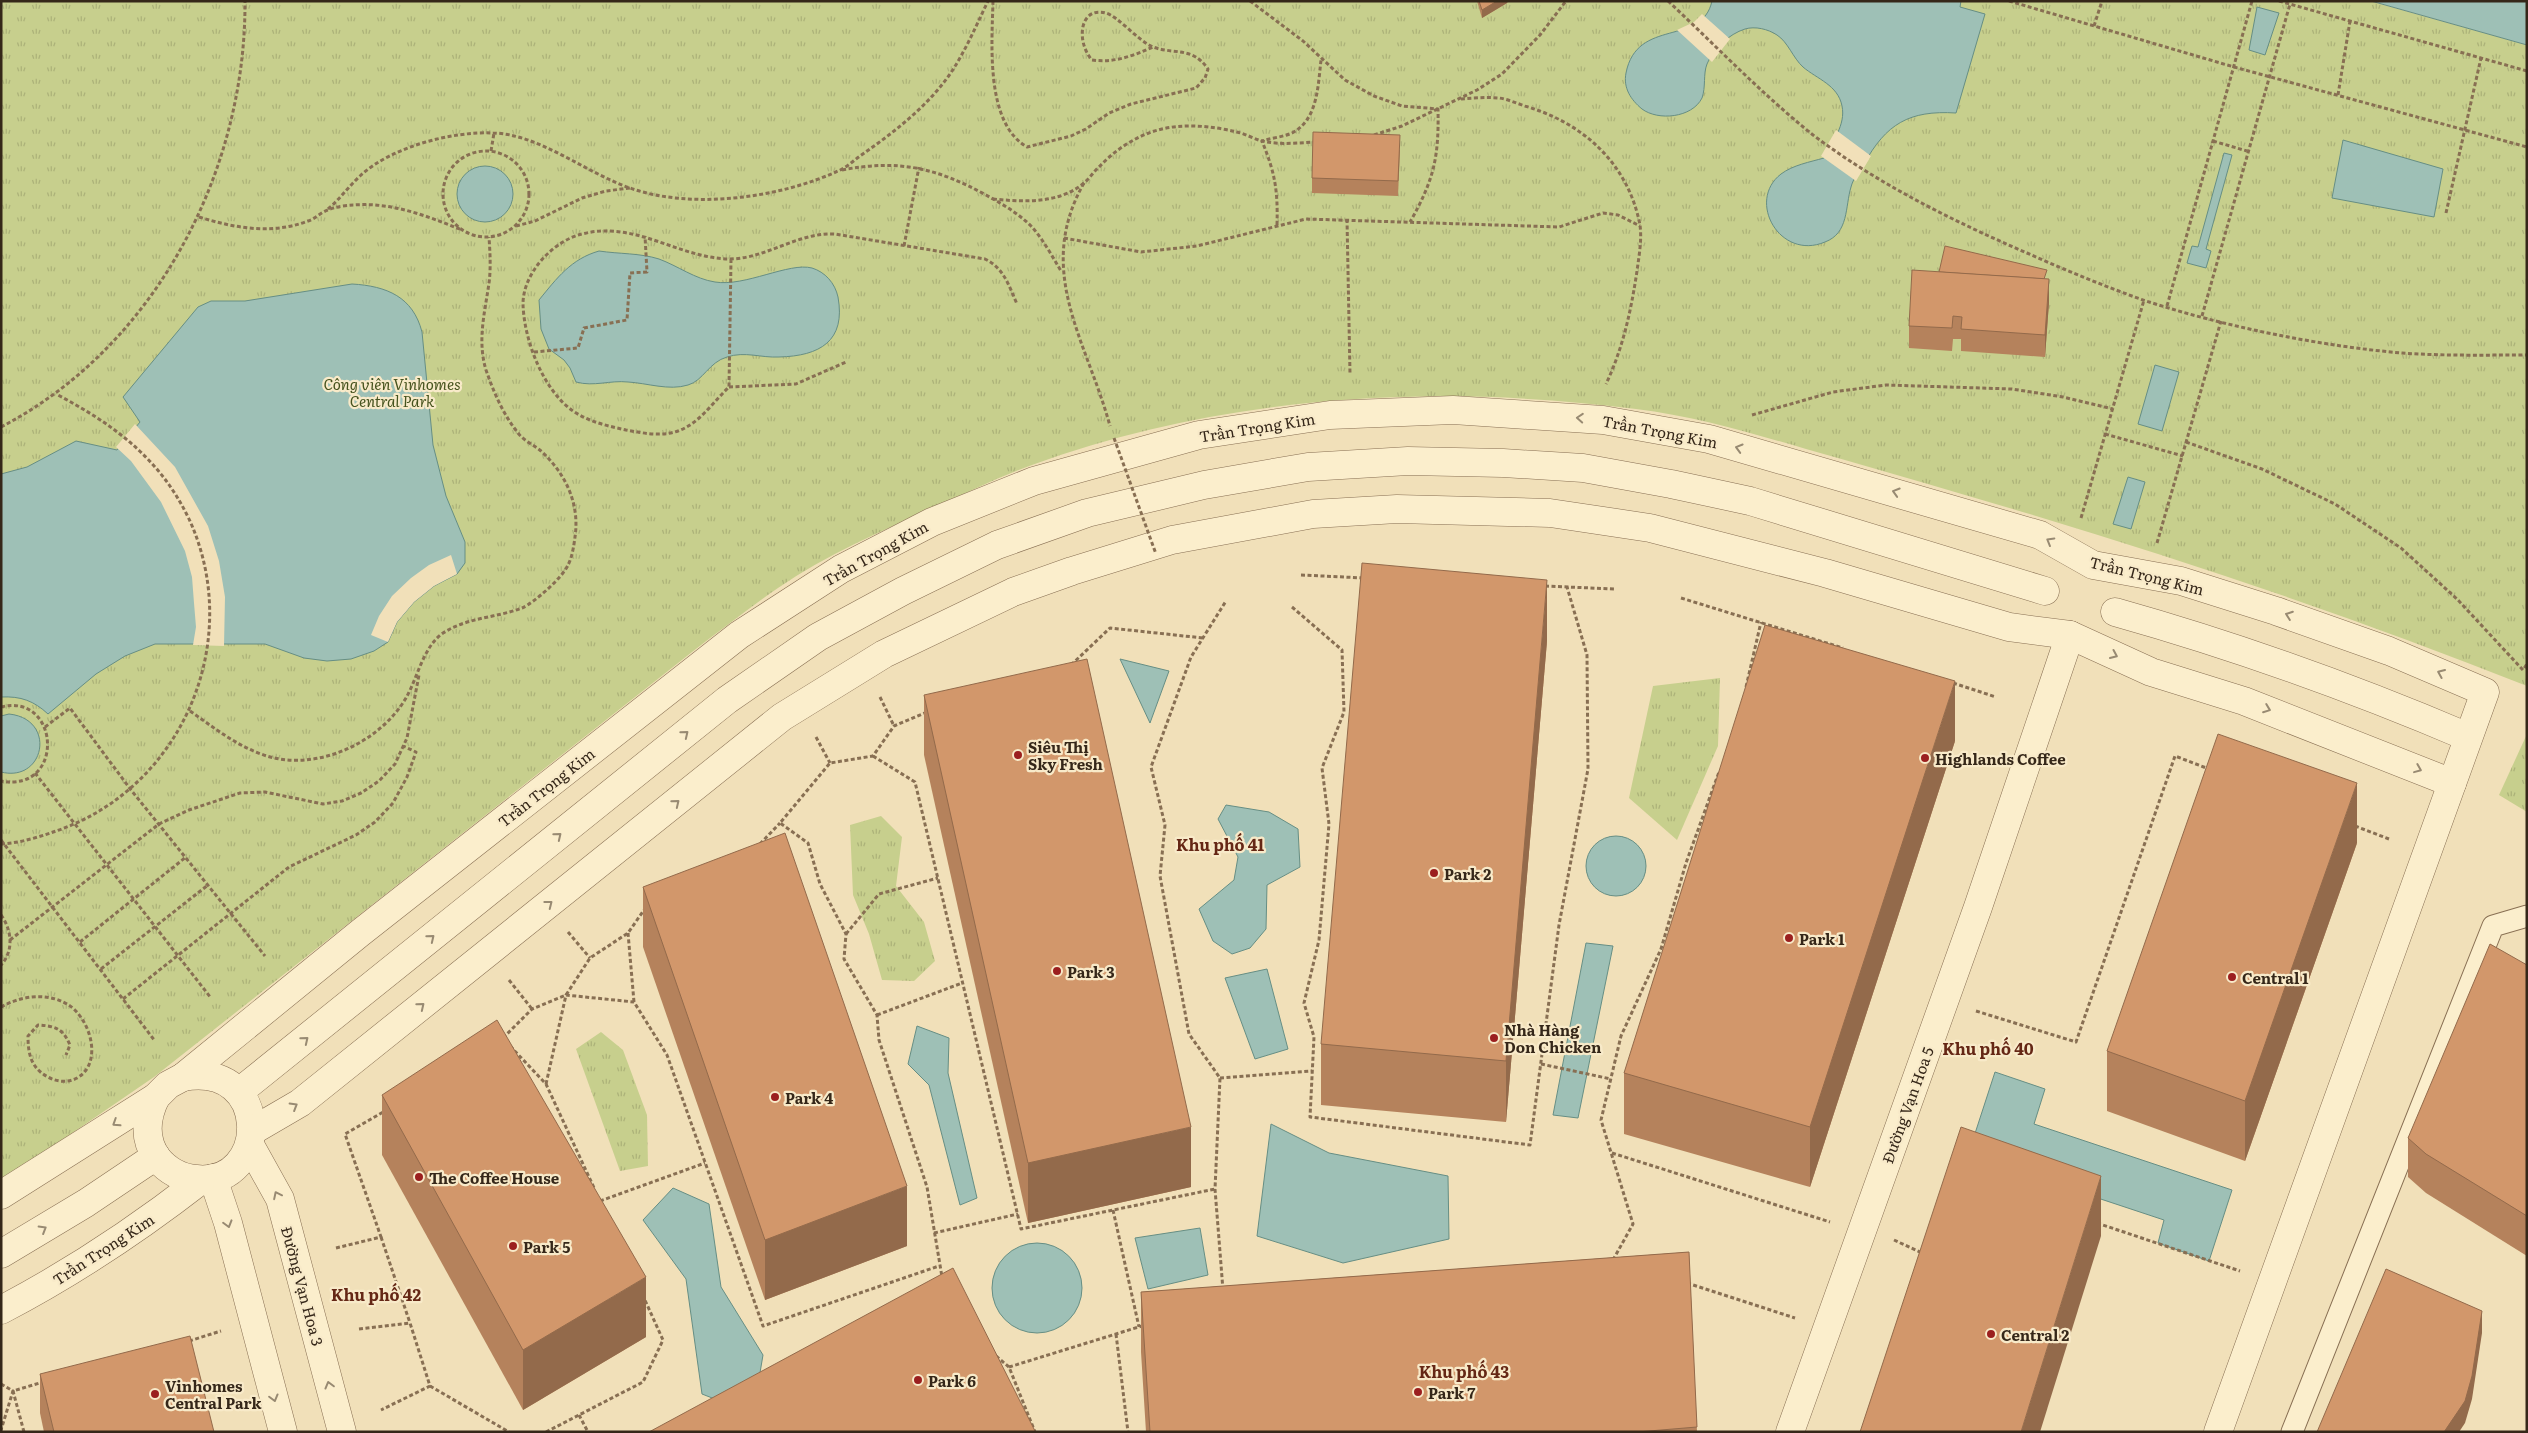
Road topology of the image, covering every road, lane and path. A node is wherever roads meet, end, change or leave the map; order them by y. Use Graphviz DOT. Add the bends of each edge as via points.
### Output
graph roads {
  1 [pos="245,1"];
  2 [pos="988,1"];
  3 [pos="993,1"];
  4 [pos="1566,1"];
  5 [pos="1668,1"];
  6 [pos="2009,1"];
  7 [pos="2102,1"];
  8 [pos="2252,1"];
  9 [pos="2279,1"];
  10 [pos="1252,2"];
  11 [pos="2290,4"];
  12 [pos="2350,21"];
  13 [pos="2094,26"];
  14 [pos="1153,47"];
  15 [pos="2481,58"];
  16 [pos="1321,60"];
  17 [pos="2234,66"];
  18 [pos="2527,71"];
  19 [pos="2269,76"];
  20 [pos="2338,95"];
  21 [pos="1458,99"];
  22 [pos="1438,109"];
  23 [pos="2465,130"];
  24 [pos="494,133"];
  25 [pos="1366,136"];
  26 [pos="1262,141"];
  27 [pos="2213,141"];
  28 [pos="1320,142"];
  29 [pos="2527,147"];
  30 [pos="2247,150"];
  31 [pos="491,151"];
  32 [pos="919,168"];
  33 [pos="839,171"];
  34 [pos="1084,182"];
  35 [pos="630,188"];
  36 [pos="993,199"];
  37 [pos="328,209"];
  38 [pos="2446,213"];
  39 [pos="199,217"];
  40 [pos="1347,219"];
  41 [pos="1410,222"];
  42 [pos="1278,225"];
  43 [pos="515,226"];
  44 [pos="1640,226"];
  45 [pos="462,230"];
  46 [pos="645,236"];
  47 [pos="489,237"];
  48 [pos="1064,238"];
  49 [pos="904,246"];
  50 [pos="731,259"];
  51 [pos="1062,272"];
  52 [pos="2144,300"];
  53 [pos="1017,304"];
  54 [pos="2167,306"];
  55 [pos="2202,316"];
  56 [pos="2221,320"];
  57 [pos="534,352"];
  58 [pos="2527,355"];
  59 [pos="846,362"];
  60 [pos="1350,374"];
  61 [pos="1606,384"];
  62 [pos="729,387"];
  63 [pos="56,394"];
  64 [pos="2113,409"];
  65 [pos="1747,416"];
  66 [pos="1,427"];
  67 [pos="2105,434"];
  68 [pos="2186,442"];
  69 [pos="2182,456"];
  70 [pos="2081,519"];
  71 [pos="2156,544"];
  72 [pos="1156,554"];
  73 [pos="2093,565"];
  74 [pos="1302,575"];
  75 [pos="1370,578"];
  76 [pos="1537,586"];
  77 [pos="1567,588"];
  78 [pos="1614,590"];
  79 [pos="2045,591"];
  80 [pos="1681,598"];
  81 [pos="1226,601"];
  82 [pos="1292,606"];
  83 [pos="2115,612"];
  84 [pos="1761,622"];
  85 [pos="2070,635"];
  86 [pos="1203,638"];
  87 [pos="1845,649"];
  88 [pos="2527,664"];
  89 [pos="1070,665"];
  90 [pos="419,672"];
  91 [pos="1949,682"];
  92 [pos="1745,691"];
  93 [pos="878,693"];
  94 [pos="1996,696"];
  95 [pos="1,707"];
  96 [pos="190,711"];
  97 [pos="929,711"];
  98 [pos="894,726"];
  99 [pos="45,727"];
  100 [pos="813,733"];
  101 [pos="2468,737"];
  102 [pos="403,746"];
  103 [pos="873,756"];
  104 [pos="830,763"];
  105 [pos="1723,763"];
  106 [pos="2212,770"];
  107 [pos="36,773"];
  108 [pos="1,780"];
  109 [pos="2452,782"];
  110 [pos="131,790"];
  111 [pos="780,823"];
  112 [pos="159,824"];
  113 [pos="2352,824"];
  114 [pos="75,825"];
  115 [pos="2389,839"];
  116 [pos="1,840"];
  117 [pos="3,844"];
  118 [pos="756,848"];
  119 [pos="186,857"];
  120 [pos="107,866"];
  121 [pos="938,878"];
  122 [pos="208,885"];
  123 [pos="134,899"];
  124 [pos="53,907"];
  125 [pos="644,909"];
  126 [pos="230,912"];
  127 [pos="1,915"];
  128 [pos="2527,916"];
  129 [pos="155,926"];
  130 [pos="566,930"];
  131 [pos="628,933"];
  132 [pos="846,934"];
  133 [pos="10,940"];
  134 [pos="80,942"];
  135 [pos="177,955"];
  136 [pos="265,956"];
  137 [pos="590,958"];
  138 [pos="1,965"];
  139 [pos="101,970"];
  140 [pos="508,978"];
  141 [pos="962,983"];
  142 [pos="566,995"];
  143 [pos="211,998"];
  144 [pos="123,999"];
  145 [pos="634,1002"];
  146 [pos="1,1007"];
  147 [pos="532,1009"];
  148 [pos="1972,1010"];
  149 [pos="877,1015"];
  150 [pos="503,1038"];
  151 [pos="156,1041"];
  152 [pos="495,1043"];
  153 [pos="66,1055"];
  154 [pos="1540,1064"];
  155 [pos="1312,1071"];
  156 [pos="182,1077"];
  157 [pos="1220,1078"];
  158 [pos="1611,1079"];
  159 [pos="546,1084"];
  160 [pos="239,1092"];
  161 [pos="156,1097"];
  162 [pos="386,1110"];
  163 [pos="251,1138"];
  164 [pos="1611,1153"];
  165 [pos="156,1156"];
  166 [pos="705,1162"];
  167 [pos="207,1179"];
  168 [pos="1215,1189"];
  169 [pos="1,1195"];
  170 [pos="600,1201"];
  171 [pos="604,1209"];
  172 [pos="1113,1210"];
  173 [pos="1018,1214"];
  174 [pos="2091,1221"];
  175 [pos="1830,1222"];
  176 [pos="934,1233"];
  177 [pos="381,1237"];
  178 [pos="1890,1239"];
  179 [pos="1926,1244"];
  180 [pos="336,1248"];
  181 [pos="1923,1253"];
  182 [pos="1,1254"];
  183 [pos="1920,1262"];
  184 [pos="1612,1264"];
  185 [pos="939,1266"];
  186 [pos="2243,1272"];
  187 [pos="944,1282"];
  188 [pos="1682,1284"];
  189 [pos="1223,1292"];
  190 [pos="644,1296"];
  191 [pos="1,1310"];
  192 [pos="1798,1319"];
  193 [pos="410,1323"];
  194 [pos="1148,1324"];
  195 [pos="1139,1327"];
  196 [pos="359,1329"];
  197 [pos="224,1330"];
  198 [pos="1116,1334"];
  199 [pos="186,1342"];
  200 [pos="995,1355"];
  201 [pos="1009,1368"];
  202 [pos="52,1380"];
  203 [pos="1,1384"];
  204 [pos="430,1386"];
  205 [pos="14,1391"];
  206 [pos="381,1410"];
  207 [pos="579,1415"];
  208 [pos="1,1430"];
  209 [pos="24,1432"];
  210 [pos="283,1432"];
  211 [pos="342,1432"];
  212 [pos="509,1432"];
  213 [pos="546,1432"];
  214 [pos="588,1432"];
  215 [pos="1035,1432"];
  216 [pos="1128,1432"];
  217 [pos="1790,1432"];
  218 [pos="2218,1432"];
  219 [pos="2292,1432"];
  1 -- 39 [label="path" via="245,31 237,96 223,153"];
  2 -- 33 [label="path" via="950,75 890,135"];
  3 -- 14 [label="path" via="992,64 997,95 1005,122 1015,140 1027,147 1071,136 1108,113 1131,104 1196,88 1205,78 1208,68 1201,59 1188,53"];
  4 -- 21 [label="path" via="1540,35 1502,74"];
  5 -- 52 [label="path" via="1813,134 1890,185 1968,227"];
  6 -- 13 [label="path"];
  7 -- 13 [label="path"];
  8 -- 17 [label="path"];
  9 -- 11 [label="path"];
  10 -- 16 [label="path" via="1303,41"];
  11 -- 12 [label="path"];
  11 -- 19 [label="path"];
  12 -- 15 [label="path"];
  12 -- 20 [label="path"];
  13 -- 17 [label="path"];
  14 -- 14 [label="path" via="1103,13 1092,16 1083,25 1080,38 1092,60 1107,62"];
  15 -- 18 [label="path"];
  15 -- 23 [label="path"];
  16 -- 22 [label="path" via="1345,80 1374,96 1402,106"];
  16 -- 26 [label="path" via="1317,93 1309,117 1293,133"];
  17 -- 19 [label="path"];
  17 -- 27 [label="path"];
  19 -- 20 [label="path"];
  19 -- 30 [label="path"];
  20 -- 23 [label="path"];
  21 -- 22 [label="path"];
  21 -- 44 [label="path" via="1500,98 1564,120 1589,137 1609,159 1626,187"];
  22 -- 25 [label="path" via="1402,126"];
  22 -- 41 [label="path" via="1439,147 1427,192"];
  23 -- 29 [label="path"];
  23 -- 38 [label="path"];
  24 -- 31 [label="path"];
  24 -- 35 [label="path" via="538,144"];
  24 -- 37 [label="path" via="437,139 378,162"];
  26 -- 28 [label="path"];
  26 -- 34 [label="path" via="1239,132 1214,128 1158,130 1114,153"];
  26 -- 42 [label="path" via="1278,193"];
  27 -- 30 [label="path"];
  27 -- 54 [label="path"];
  30 -- 55 [label="path"];
  31 -- 43 [label="path" via="516,163 524,174 528,202"];
  31 -- 45 [label="path" via="477,151 464,156 445,178 444,207"];
  32 -- 33 [label="path" via="891,164"];
  32 -- 36 [label="path" via="946,176"];
  32 -- 49 [label="path"];
  33 -- 35 [label="path" via="801,185 725,198 659,196"];
  34 -- 36 [label="path" via="1069,192 1034,201"];
  34 -- 48 [label="path" via="1075,199"];
  35 -- 43 [label="path" via="606,190 535,221"];
  36 -- 51 [label="path" via="1031,226"];
  37 -- 39 [label="path" via="309,221 262,230 230,227"];
  37 -- 45 [label="path" via="379,205 402,209"];
  39 -- 63 [label="path" via="133,319 95,360"];
  40 -- 41 [label="path"];
  40 -- 42 [label="path" via="1306,219"];
  40 -- 60 [label="path"];
  41 -- 44 [label="path" via="1559,227 1603,212 1618,215"];
  42 -- 48 [label="path" via="1197,246 1141,252"];
  43 -- 47 [label="path" via="503,234"];
  44 -- 61 [label="path" via="1632,306 1619,356"];
  45 -- 47 [label="path" via="475,236"];
  46 -- 50 [label="path" via="690,253"];
  46 -- 57 [label="path" via="647,272 630,273 627,320 584,328 578,348"];
  46 -- 57 [label="path" via="620,230 597,231 581,234 550,251 526,284 523,303"];
  47 -- 90 [label="path" via="489,281 481,334 485,366 506,418 520,436 540,450 559,471 574,502 575,536 568,566 548,588 524,607 464,622 441,635 425,654"];
  48 -- 51 [label="path"];
  49 -- 50 [label="path" via="820,234"];
  49 -- 53 [label="path" via="976,257 996,264"];
  50 -- 62 [label="path"];
  51 -- 72 [label="path, bridge" via="1080,342"];
  52 -- 54 [label="path"];
  52 -- 64 [label="path"];
  54 -- 55 [label="path"];
  55 -- 56 [label="path"];
  56 -- 58 [label="path" via="2328,344 2403,353"];
  56 -- 68 [label="path"];
  57 -- 62 [label="path" via="558,397 573,411 592,421 644,433 664,435 692,424"];
  59 -- 62 [label="path" via="796,384"];
  63 -- 66 [label="path"];
  63 -- 96 [label="path" via="132,442 153,464 188,518 200,550 209,615 202,676"];
  64 -- 65 [label="path" via="2012,389 1886,385 1833,392"];
  64 -- 67 [label="path"];
  67 -- 69 [label="path"];
  67 -- 70 [label="path"];
  68 -- 69 [label="path"];
  68 -- 88 [label="path" via="2262,469 2335,504 2401,548 2457,598 2523,670"];
  69 -- 71 [label="path"];
  73 -- 79 [label="street" via="2069,565 2050,579"];
  73 -- 83 [label="street" via="2103,570 2116,589"];
  101 -- 73 [label="street, Trần Trọng Kim, one-way" via="2486,692 2389,651 2276,611 2181,581"];
  73 -- 156 [label="street, Trần Trọng Kim, one-way" via="2040,535 1878,486 1709,440 1602,420 1453,410 1330,415 1199,435 1109,458 1034,480 932,522 841,569 739,636"];
  74 -- 75 [label="path"];
  76 -- 77 [label="path"];
  77 -- 78 [label="path"];
  77 -- 154 [label="path" via="1587,655 1588,769 1559,925"];
  79 -- 85 [label="street" via="2046,613 2052,622"];
  160 -- 79 [label="street, one-way" via="727,700 818,637 997,545 1087,513 1204,485 1308,467 1408,461 1583,468 1750,501"];
  80 -- 84 [label="path"];
  81 -- 86 [label="path"];
  82 -- 155 [label="path" via="1342,650 1344,712 1322,768 1329,824 1319,940 1304,1003 1314,1037"];
  83 -- 85 [label="street" via="2110,622 2097,632"];
  83 -- 101 [label="street" via="2244,651 2372,696"];
  84 -- 87 [label="path"];
  84 -- 92 [label="path"];
  85 -- 109 [label="street, Trần Trọng Kim, one-way" via="2151,672 2244,701"];
  163 -- 85 [label="street, Trần Trọng Kim, one-way" via="300,1103 782,717 884,654 1013,592 1172,540 1313,514 1397,509 1550,513 1650,528 1825,573 2009,628"];
  85 -- 217 [label="street, Đường Vạn Hoa 5" via="1978,907"];
  86 -- 89 [label="path" via="1110,628"];
  86 -- 157 [label="path" via="1191,657 1151,767 1165,825 1160,876 1189,1034"];
  90 -- 96 [label="path" via="406,699 373,733 353,747 312,759 264,756 241,746"];
  90 -- 102 [label="path" via="414,707"];
  91 -- 94 [label="path"];
  93 -- 98 [label="path"];
  95 -- 99 [label="path" via="20,706 32,712"];
  96 -- 110 [label="path" via="163,756"];
  97 -- 98 [label="path"];
  98 -- 103 [label="path"];
  99 -- 107 [label="path" via="48,756"];
  99 -- 110 [label="path" via="70,708"];
  100 -- 104 [label="path"];
  101 -- 109 [label="street"];
  102 -- 112 [label="path" via="395,764 379,780 342,801 323,804 265,792 240,793"];
  102 -- 126 [label="path" via="416,752 408,777 393,804 375,822 356,835 289,867"];
  103 -- 104 [label="path"];
  103 -- 121 [label="path" via="915,782"];
  104 -- 111 [label="path"];
  105 -- 158 [label="path" via="1686,863 1661,949 1621,1036"];
  106 -- 148 [label="path" via="2175,756 2076,1042"];
  107 -- 108 [label="path" via="22,780"];
  107 -- 114 [label="path"];
  109 -- 218 [label="street"];
  110 -- 112 [label="path"];
  110 -- 114 [label="path"];
  111 -- 118 [label="path"];
  111 -- 132 [label="path" via="808,843 820,884"];
  112 -- 119 [label="path"];
  112 -- 120 [label="path"];
  113 -- 115 [label="path"];
  114 -- 117 [label="path"];
  114 -- 120 [label="path"];
  116 -- 117 [label="path"];
  117 -- 124 [label="path"];
  119 -- 122 [label="path"];
  119 -- 123 [label="path"];
  120 -- 123 [label="path"];
  120 -- 124 [label="path"];
  121 -- 132 [label="path" via="879,894"];
  121 -- 141 [label="path"];
  122 -- 126 [label="path"];
  122 -- 129 [label="path"];
  123 -- 129 [label="path"];
  123 -- 134 [label="path"];
  124 -- 133 [label="path"];
  124 -- 134 [label="path"];
  125 -- 131 [label="path"];
  126 -- 135 [label="path"];
  126 -- 136 [label="path"];
  127 -- 133 [label="path" via="7,923"];
  128 -- 219 [label="lane" via="2493,926"];
  129 -- 135 [label="path"];
  129 -- 139 [label="path"];
  130 -- 137 [label="path"];
  131 -- 137 [label="path"];
  131 -- 145 [label="path"];
  132 -- 149 [label="path" via="844,959"];
  133 -- 138 [label="path" via="8,958"];
  134 -- 139 [label="path"];
  135 -- 143 [label="path"];
  135 -- 144 [label="path"];
  137 -- 142 [label="path"];
  139 -- 144 [label="path"];
  140 -- 147 [label="path"];
  141 -- 149 [label="path"];
  141 -- 173 [label="path"];
  142 -- 145 [label="path"];
  142 -- 147 [label="path"];
  142 -- 159 [label="path"];
  144 -- 151 [label="path"];
  145 -- 166 [label="path" via="667,1055"];
  146 -- 153 [label="path" via="26,996 67,1004 82,1018 90,1038 92,1057 84,1074 70,1082 53,1080 37,1072 28,1054 28,1036 38,1025 64,1031 70,1045"];
  147 -- 150 [label="path"];
  149 -- 176 [label="path" via="879,1040 927,1187"];
  150 -- 152 [label="path"];
  150 -- 159 [label="path"];
  154 -- 155 [label="path" via="1530,1145 1310,1117"];
  154 -- 158 [label="path"];
  155 -- 157 [label="path"];
  156 -- 160 [label="street" via="213,1076 228,1082"];
  156 -- 161 [label="street, Trần Trọng Kim" via="168,1084"];
  157 -- 168 [label="path"];
  158 -- 164 [label="path" via="1601,1120"];
  159 -- 170 [label="path"];
  160 -- 163 [label="street" via="252,1117"];
  161 -- 165 [label="street, Trần Trọng Kim" via="149,1111 147,1126"];
  161 -- 169 [label="street, Trần Trọng Kim, one-way"];
  162 -- 177 [label="path" via="345,1134"];
  163 -- 167 [label="street, Trần Trọng Kim" via="241,1160 229,1171"];
  211 -- 163 [label="street, Đường Vạn Hoa 3, one-way" via="280,1199"];
  164 -- 175 [label="path"];
  164 -- 184 [label="path" via="1633,1224"];
  165 -- 167 [label="street, Trần Trọng Kim" via="175,1174"];
  182 -- 165 [label="street, one-way"];
  166 -- 170 [label="path"];
  166 -- 185 [label="path" via="763,1326"];
  167 -- 191 [label="street, Trần Trọng Kim" via="101,1253"];
  167 -- 210 [label="street, one-way" via="228,1223"];
  168 -- 172 [label="path"];
  168 -- 189 [label="path"];
  170 -- 171 [label="path"];
  172 -- 173 [label="path" via="1021,1229"];
  172 -- 195 [label="path"];
  173 -- 176 [label="path"];
  174 -- 186 [label="path"];
  176 -- 185 [label="path"];
  177 -- 180 [label="path"];
  177 -- 193 [label="path"];
  178 -- 181 [label="path"];
  179 -- 181 [label="path"];
  181 -- 183 [label="path"];
  185 -- 187 [label="path"];
  188 -- 192 [label="path" via="1691,1283"];
  190 -- 207 [label="path" via="663,1340 643,1382"];
  193 -- 196 [label="path"];
  193 -- 204 [label="path"];
  194 -- 195 [label="path"];
  195 -- 198 [label="path"];
  197 -- 199 [label="path"];
  198 -- 201 [label="path"];
  198 -- 216 [label="path"];
  200 -- 201 [label="path"];
  201 -- 215 [label="path"];
  202 -- 205 [label="path"];
  203 -- 205 [label="path"];
  204 -- 206 [label="path"];
  204 -- 212 [label="path"];
  205 -- 208 [label="path"];
  205 -- 209 [label="path"];
  207 -- 213 [label="path"];
  207 -- 214 [label="path"];
}
